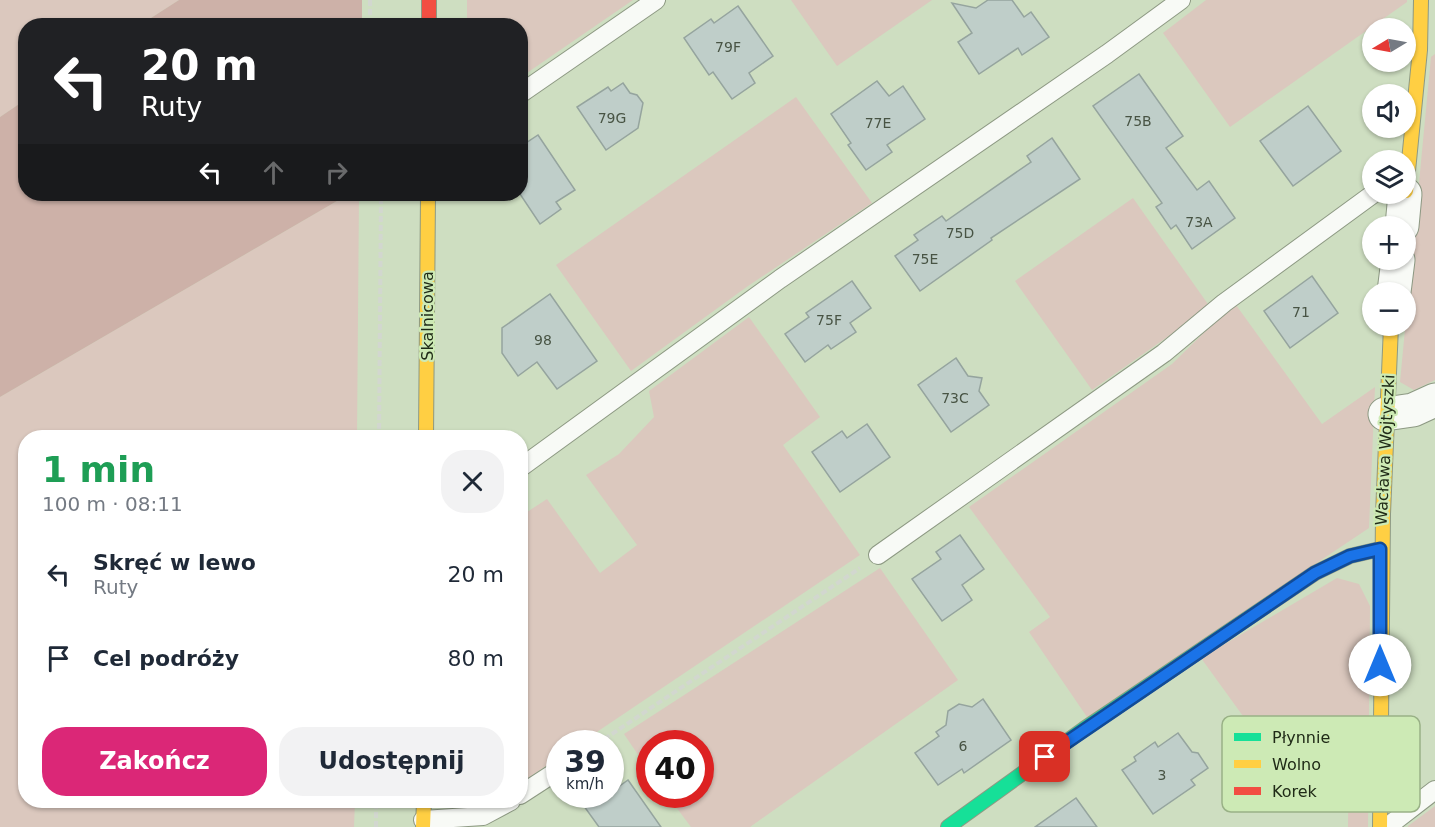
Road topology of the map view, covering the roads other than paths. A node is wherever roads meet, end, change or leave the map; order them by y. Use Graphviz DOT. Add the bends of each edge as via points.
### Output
graph roads {
  1 [pos="429,0"];
  2 [pos="656,0"];
  3 [pos="1181,0"];
  4 [pos="1421,0"];
  5 [pos="429,18"];
  6 [pos="1435,39"];
  7 [pos="1420,50"];
  8 [pos="528,88"];
  9 [pos="1409,150"];
  10 [pos="428,201"];
  11 [pos="1362,202"];
  12 [pos="1390,336"];
  13 [pos="1435,400"];
  14 [pos="1385,414"];
  15 [pos="426,430"];
  16 [pos="528,462"];
  17 [pos="1380,549"];
  18 [pos="878,555"];
  19 [pos="1380,716"];
  20 [pos="546,778"];
  21 [pos="528,790"];
  22 [pos="1435,790"];
  23 [pos="1420,802"];
  24 [pos="424,808"];
  25 [pos="498,808"];
  26 [pos="1406,812"];
  27 [pos="423,824"];
  28 [pos="948,827"];
  29 [pos="1387,827"];
  1 -- 5 [label="street"];
  2 -- 8 [label="lane"];
  3 -- 16 [label="lane" via="780,279"];
  4 -- 7 [label="street"];
  6 -- 7 [label="lane"];
  7 -- 9 [label="street"];
  10 -- 15 [label="street, Skalnicowa"];
  11 -- 18 [label="lane" via="1224,303 1164,353"];
  12 -- 14 [label="street, Wacława Wojtyszki"];
  13 -- 14 [label="street" via="1413,410"];
  14 -- 17 [label="street, Wacława Wojtyszki"];
  17 -- 19 [label="street, Wacława Wojtyszki"];
  17 -- 28 [label="street" via="1350,556 1315,573 1084,729"];
  20 -- 21 [label="lane"];
  22 -- 23 [label="lane"];
  24 -- 27 [label="street"];
  25 -- 27 [label="lane" via="483,816"];
  26 -- 29 [label="lane"];
}
